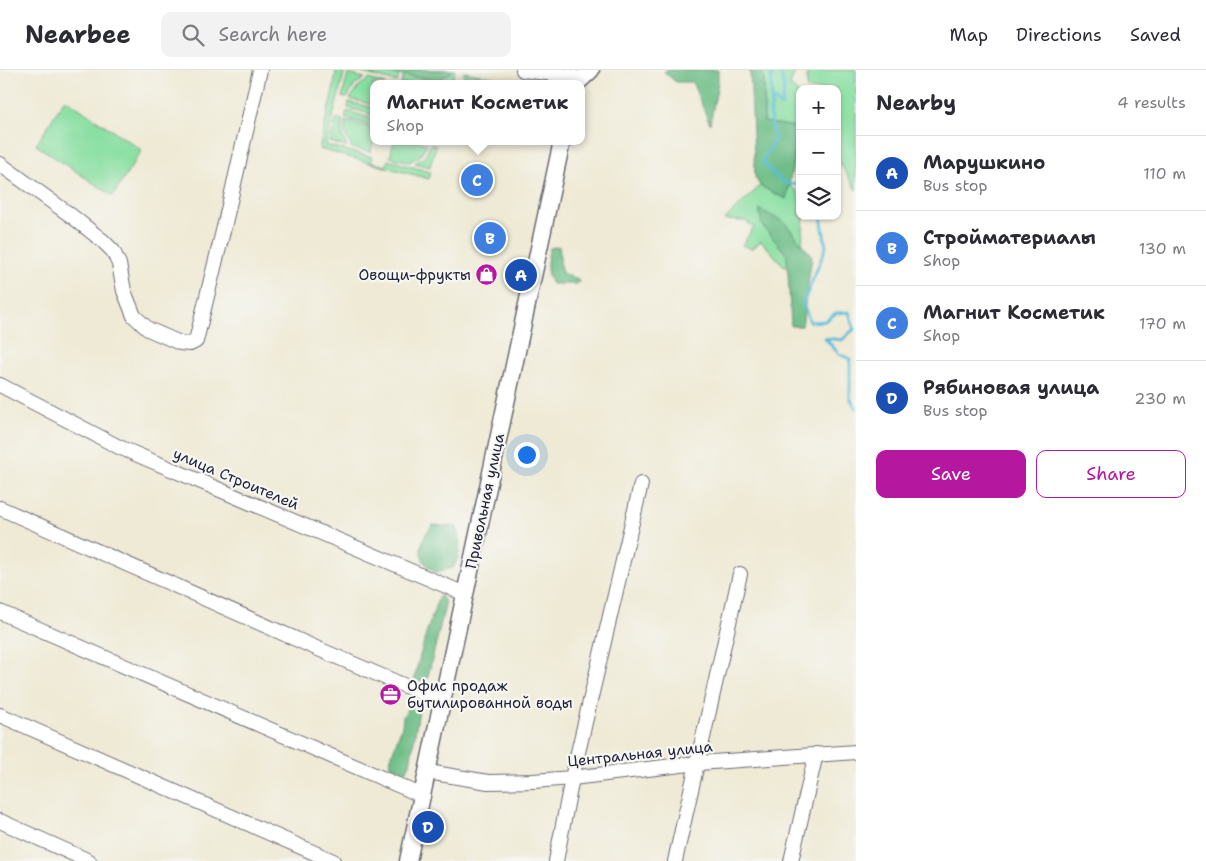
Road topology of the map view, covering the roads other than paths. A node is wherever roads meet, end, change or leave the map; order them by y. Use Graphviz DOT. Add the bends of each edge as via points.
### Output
graph roads {
  1 [pos="260,70"];
  2 [pos="523,70"];
  3 [pos="582,78"];
  4 [pos="561,145"];
  5 [pos="0,164"];
  6 [pos="0,385"];
  7 [pos="641,484"];
  8 [pos="0,508"];
  9 [pos="740,574"];
  10 [pos="464,594"];
  11 [pos="0,612"];
  12 [pos="443,702"];
  13 [pos="0,715"];
  14 [pos="856,752"];
  15 [pos="816,754"];
  16 [pos="698,763"];
  17 [pos="428,772"];
  18 [pos="572,778"];
  19 [pos="423,796"];
  20 [pos="0,821"];
  21 [pos="89,861"];
  22 [pos="333,861"];
  23 [pos="408,861"];
  24 [pos="556,861"];
  25 [pos="675,861"];
  26 [pos="791,861"];
  1 -- 5 [label="street" via="196,341 190,344 180,343 148,328 134,316 124,291 120,264 113,251 73,217"];
  2 -- 3 [label="street"];
  4 -- 10 [label="street, Привольная улица"];
  6 -- 10 [label="street, улица Строителей" via="119,447"];
  7 -- 18 [label="street"];
  8 -- 12 [label="street"];
  9 -- 16 [label="street"];
  10 -- 12 [label="street, Привольная улица"];
  11 -- 19 [label="street"];
  12 -- 17 [label="street, Привольная улица"];
  13 -- 22 [label="street"];
  14 -- 15 [label="street, Центральная улица"];
  15 -- 16 [label="street, Центральная улица"];
  15 -- 26 [label="street"];
  16 -- 18 [label="street, Центральная улица"];
  16 -- 25 [label="street"];
  17 -- 18 [label="street, Центральная улица" via="488,782"];
  17 -- 19 [label="street, Привольная улица"];
  18 -- 24 [label="street"];
  19 -- 23 [label="street, Привольная улица"];
  20 -- 21 [label="street"];
}
